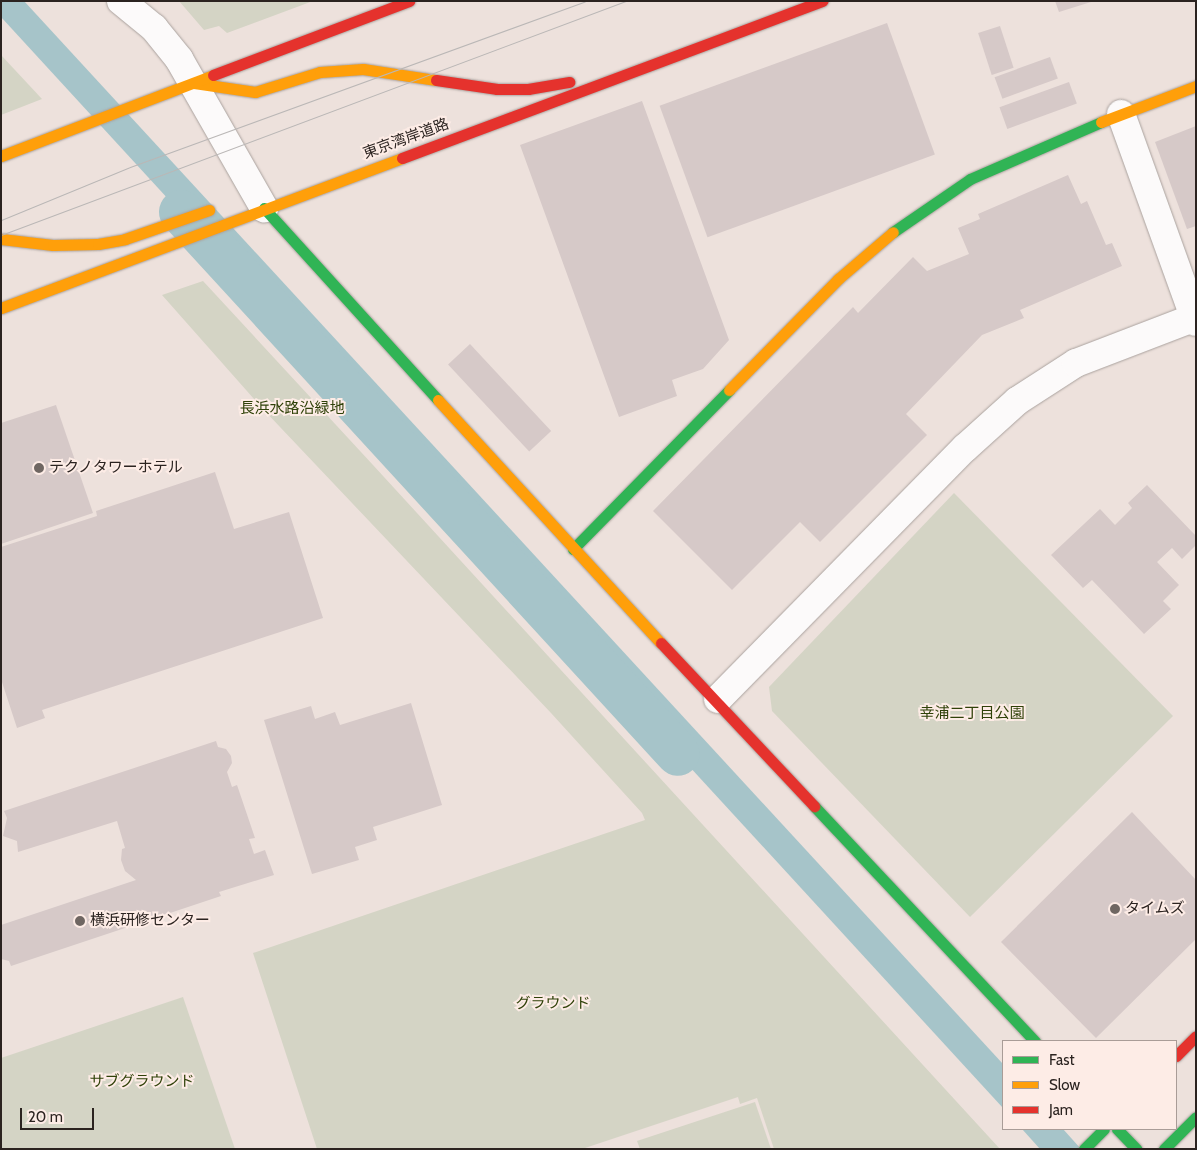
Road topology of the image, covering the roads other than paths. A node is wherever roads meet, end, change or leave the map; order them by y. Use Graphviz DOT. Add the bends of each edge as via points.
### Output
graph roads {
  1 [pos="121,1"];
  2 [pos="409,1"];
  3 [pos="823,1"];
  4 [pos="662,61"];
  5 [pos="194,83"];
  6 [pos="1196,86"];
  7 [pos="1121,114"];
  8 [pos="1,156"];
  9 [pos="223,205"];
  10 [pos="255,205"];
  11 [pos="1,239"];
  12 [pos="1,308"];
  13 [pos="1195,319"];
  14 [pos="573,549"];
  15 [pos="718,699"];
  16 [pos="1196,1036"];
  17 [pos="1034,1040"];
  18 [pos="1177,1055"];
  19 [pos="1196,1117"];
  20 [pos="1103,1130"];
  21 [pos="1117,1130"];
  22 [pos="1086,1147"];
  23 [pos="1136,1149"];
  24 [pos="1164,1149"];
  1 -- 5 [label="street" via="154,28"];
  2 -- 5 [label="main road"];
  3 -- 4 [label="main road, 東京湾岸道路"];
  4 -- 5 [label="main road" via="528,89 472,87 363,70 320,72 255,92"];
  4 -- 10 [label="main road, 東京湾岸道路"];
  5 -- 8 [label="main road"];
  5 -- 10 [label="street"];
  6 -- 7 [label="main road"];
  7 -- 13 [label="street"];
  7 -- 14 [label="main road" via="970,179 905,221 838,279"];
  9 -- 11 [label="main road" via="125,239 98,244 53,245"];
  10 -- 12 [label="main road, 東京湾岸道路"];
  10 -- 14 [label="main road"];
  13 -- 15 [label="street" via="1076,364 1017,401 965,448"];
  14 -- 15 [label="main road"];
  15 -- 17 [label="main road"];
  16 -- 18 [label="main road"];
  19 -- 24 [label="main road"];
  20 -- 22 [label="main road"];
  21 -- 23 [label="main road"];
}
